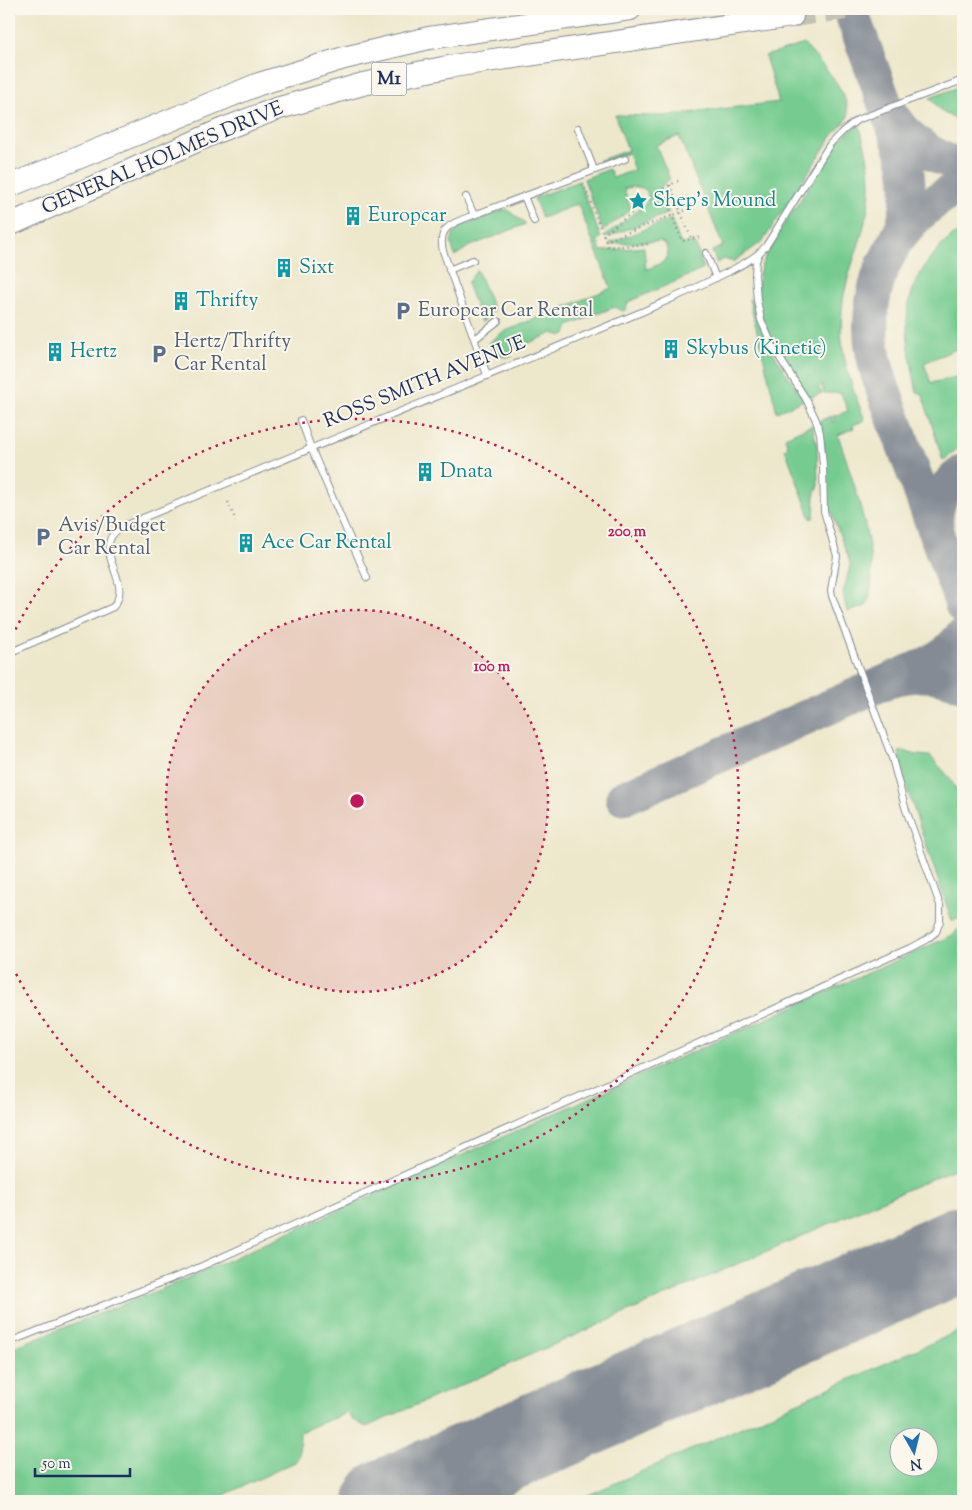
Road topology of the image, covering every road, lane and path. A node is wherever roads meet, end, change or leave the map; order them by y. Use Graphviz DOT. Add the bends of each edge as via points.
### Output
graph roads {
  1 [pos="630,9"];
  2 [pos="792,16"];
  3 [pos="428,38"];
  4 [pos="963,80"];
  5 [pos="578,128"];
  6 [pos="625,159"];
  7 [pos="594,170"];
  8 [pos="9,171"];
  9 [pos="580,176"];
  10 [pos="678,181"];
  11 [pos="670,185"];
  12 [pos="9,186"];
  13 [pos="524,196"];
  14 [pos="466,197"];
  15 [pos="689,209"];
  16 [pos="632,212"];
  17 [pos="680,212"];
  18 [pos="474,215"];
  19 [pos="672,215"];
  20 [pos="534,221"];
  21 [pos="9,225"];
  22 [pos="603,234"];
  23 [pos="700,237"];
  24 [pos="691,238"];
  25 [pos="606,242"];
  26 [pos="648,244"];
  27 [pos="706,253"];
  28 [pos="759,253"];
  29 [pos="473,260"];
  30 [pos="449,270"];
  31 [pos="716,278"];
  32 [pos="498,321"];
  33 [pos="474,339"];
  34 [pos="487,374"];
  35 [pos="301,420"];
  36 [pos="311,448"];
  37 [pos="228,502"];
  38 [pos="236,521"];
  39 [pos="367,578"];
  40 [pos="9,653"];
  41 [pos="9,1342"];
  1 -- 3 [label="highway, GENERAL HOLMES DRIVE / M1"];
  2 -- 21 [label="highway, GENERAL HOLMES DRIVE / M1" via="453,66 363,84 276,109 221,130"];
  3 -- 8 [label="highway" via="346,47 291,62"];
  3 -- 12 [label="highway, GENERAL HOLMES DRIVE / M1" via="344,58 259,84"];
  4 -- 28 [label="lane" via="850,125 830,144 770,242"];
  5 -- 7 [label="lane"];
  6 -- 7 [label="lane"];
  7 -- 9 [label="lane"];
  9 -- 13 [label="lane"];
  9 -- 22 [label="path"];
  10 -- 11 [label="path"];
  11 -- 17 [label="path"];
  11 -- 19 [label="path" via="662,189"];
  13 -- 18 [label="lane"];
  13 -- 20 [label="lane"];
  14 -- 18 [label="lane"];
  15 -- 17 [label="path"];
  16 -- 22 [label="path"];
  17 -- 19 [label="path"];
  17 -- 24 [label="path"];
  18 -- 30 [label="lane" via="444,230 440,241"];
  19 -- 24 [label="path" via="682,241"];
  19 -- 25 [label="path"];
  22 -- 25 [label="path"];
  23 -- 24 [label="path"];
  25 -- 26 [label="path" via="608,247"];
  27 -- 31 [label="lane"];
  28 -- 31 [label="lane, ROSS SMITH AVENUE"];
  28 -- 41 [label="lane" via="754,275 761,320 774,349 806,398 820,433 824,511 837,556 832,596 939,898 941,917 936,932 910,948 200,1267"];
  29 -- 30 [label="lane"];
  30 -- 33 [label="lane"];
  31 -- 34 [label="lane, ROSS SMITH AVENUE" via="644,311"];
  32 -- 33 [label="lane"];
  33 -- 34 [label="lane"];
  34 -- 36 [label="lane, ROSS SMITH AVENUE"];
  35 -- 36 [label="lane"];
  36 -- 39 [label="lane"];
  36 -- 40 [label="lane, ROSS SMITH AVENUE" via="121,527 114,532 108,544 120,595 113,607"];
  37 -- 38 [label="path"];
}
